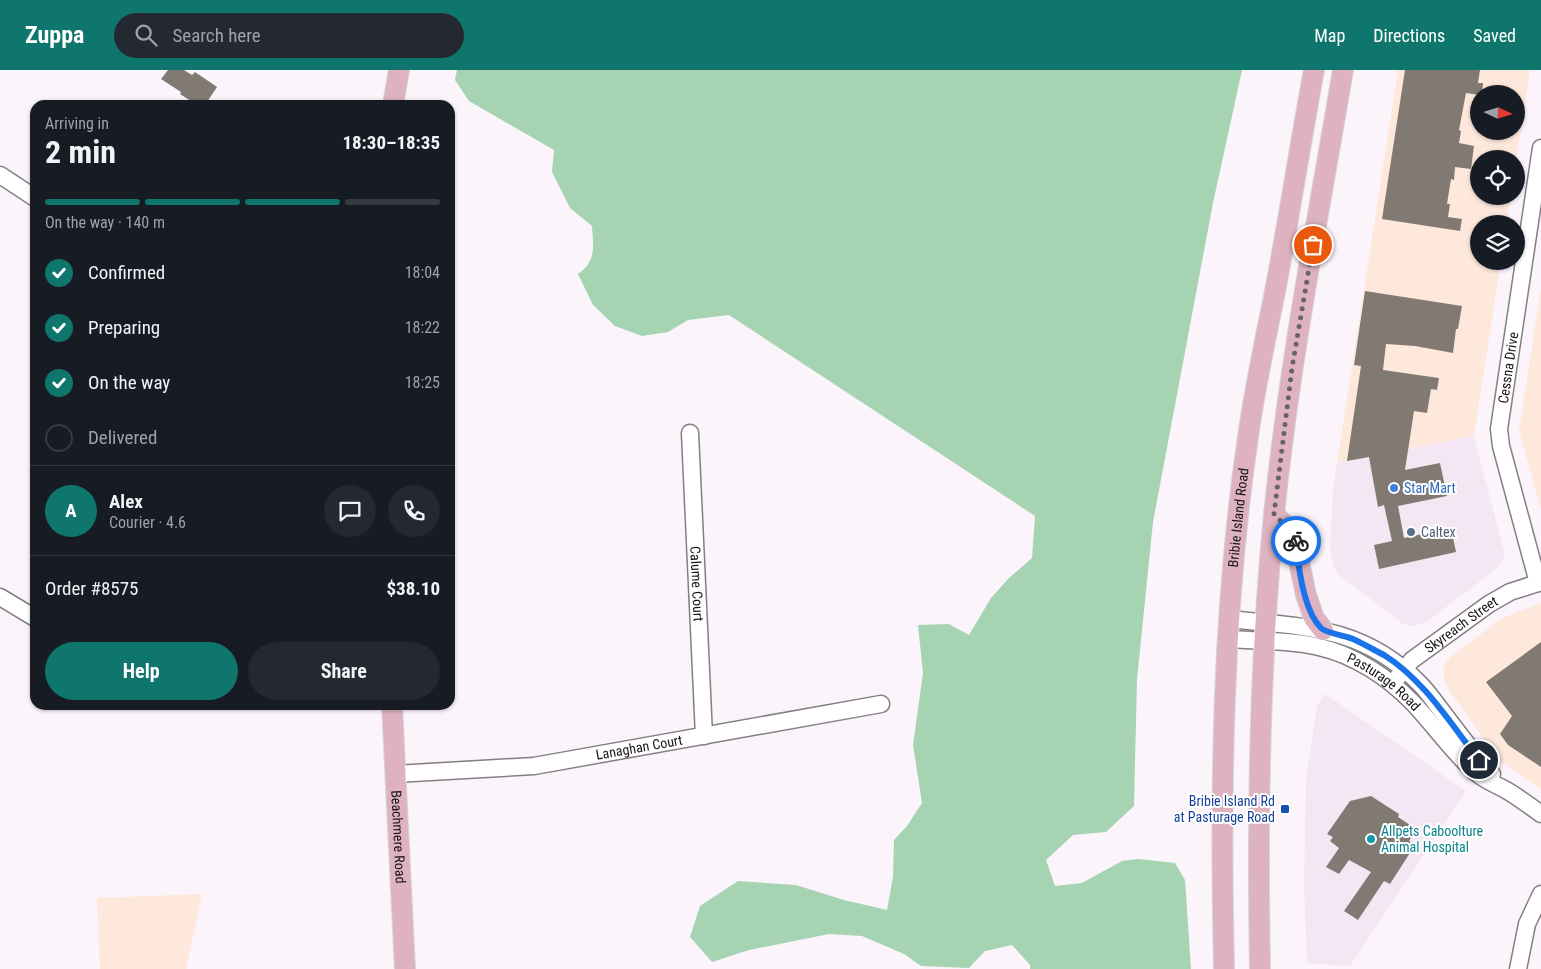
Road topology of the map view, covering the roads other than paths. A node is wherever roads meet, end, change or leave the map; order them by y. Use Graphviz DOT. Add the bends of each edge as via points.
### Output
graph roads {
  1 [pos="399,70"];
  2 [pos="1314,70"];
  3 [pos="1343,70"];
  4 [pos="394,100"];
  5 [pos="1541,148"];
  6 [pos="0,175"];
  7 [pos="30,195"];
  8 [pos="690,433"];
  9 [pos="1274,514"];
  10 [pos="1539,582"];
  11 [pos="0,597"];
  12 [pos="30,615"];
  13 [pos="1229,629"];
  14 [pos="1323,630"];
  15 [pos="1264,632"];
  16 [pos="1404,670"];
  17 [pos="1392,684"];
  18 [pos="881,704"];
  19 [pos="392,710"];
  20 [pos="704,736"];
  21 [pos="395,774"];
  22 [pos="1507,790"];
  23 [pos="1541,814"];
  24 [pos="1541,894"];
  25 [pos="405,969"];
  26 [pos="1224,969"];
  27 [pos="1260,969"];
  28 [pos="1518,969"];
  1 -- 4 [label="main road"];
  2 -- 13 [label="main road, Bribie Island Road" via="1248,436"];
  3 -- 9 [label="main road" via="1292,368"];
  5 -- 10 [label="street, Cessna Drive" via="1499,428 1501,446"];
  6 -- 7 [label="street"];
  8 -- 20 [label="street, Calume Court"];
  9 -- 14 [label="main road" via="1296,537 1308,602"];
  9 -- 15 [label="main road"];
  10 -- 16 [label="street, Skyreach Street" via="1500,597 1412,660"];
  11 -- 12 [label="street"];
  13 -- 15 [label="street, Pasturage Road"];
  13 -- 26 [label="main road, Bribie Island Road" via="1222,810"];
  14 -- 15 [label="street, Pasturage Road"];
  14 -- 16 [label="street, Pasturage Road" via="1353,639"];
  15 -- 17 [label="street, Pasturage Road" via="1332,651 1362,664"];
  15 -- 27 [label="main road" via="1259,763"];
  16 -- 17 [label="street, Skyreach Street"];
  16 -- 22 [label="street, Pasturage Road" via="1421,685 1479,760"];
  17 -- 22 [label="street, Pasturage Road" via="1413,702 1474,770 1490,783"];
  18 -- 20 [label="street, Lanaghan Court"];
  19 -- 21 [label="main road, Beachmere Road"];
  20 -- 21 [label="street, Lanaghan Court" via="534,766"];
  21 -- 25 [label="main road, Beachmere Road"];
  22 -- 23 [label="street, Pasturage Road"];
  24 -- 28 [label="street" via="1527,924"];
}
